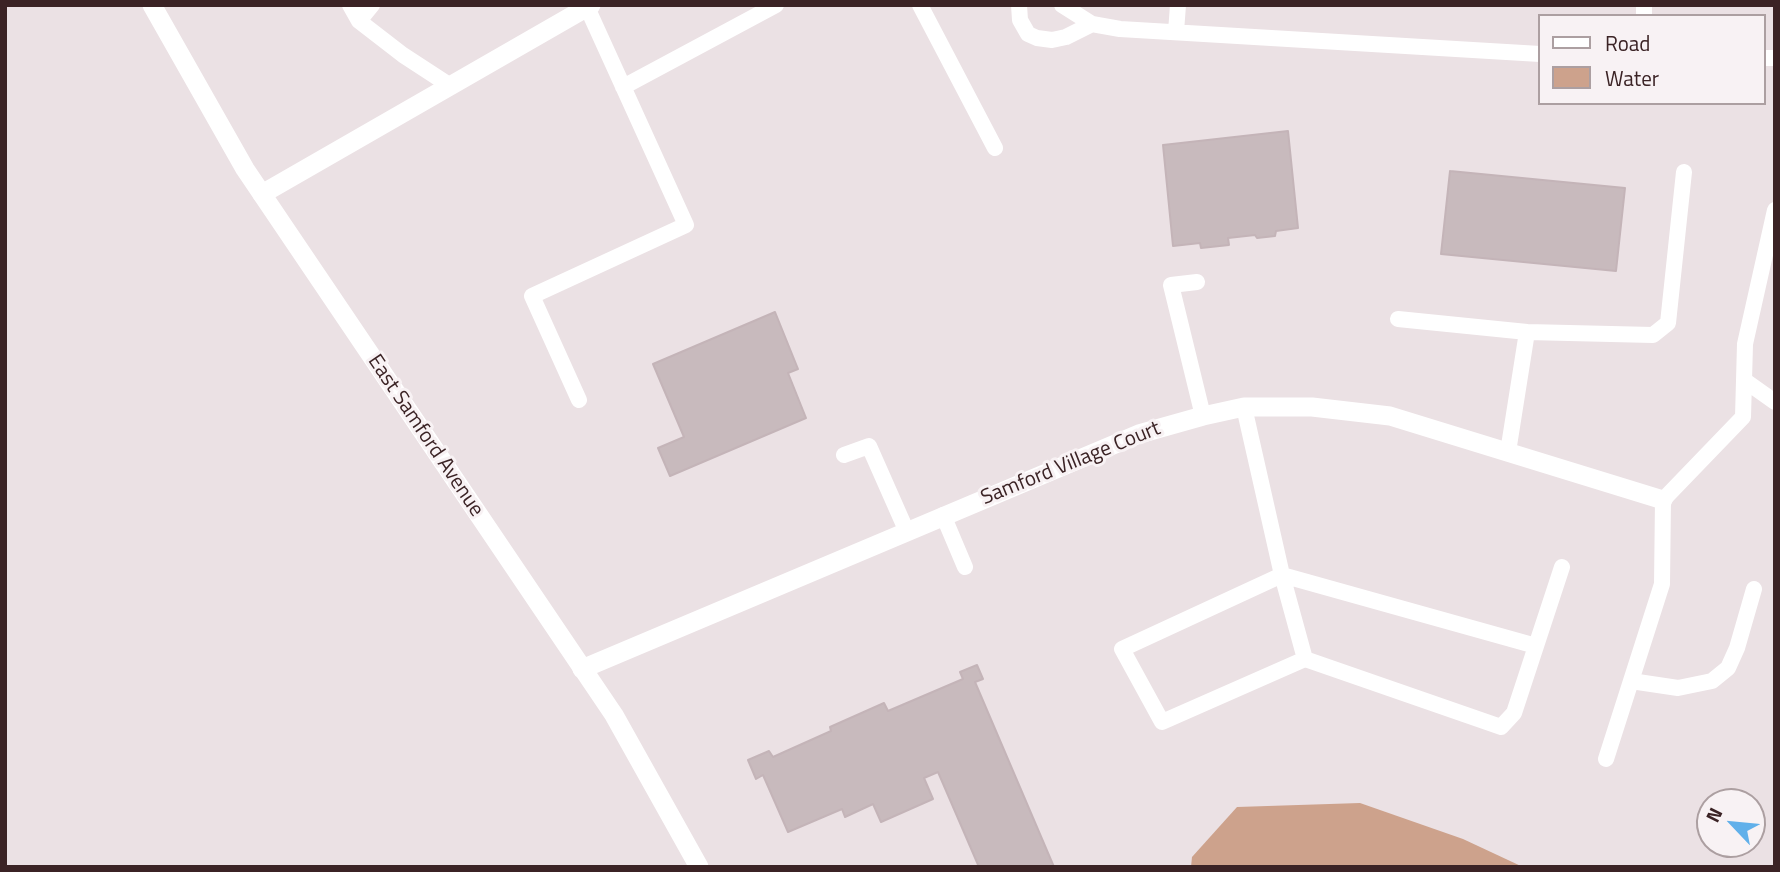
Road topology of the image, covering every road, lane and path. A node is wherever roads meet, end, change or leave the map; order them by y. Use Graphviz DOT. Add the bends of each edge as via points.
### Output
graph roads {
  1 [pos="152,5"];
  2 [pos="350,5"];
  3 [pos="372,5"];
  4 [pos="776,5"];
  5 [pos="920,5"];
  6 [pos="1020,5"];
  7 [pos="1062,5"];
  8 [pos="1178,5"];
  9 [pos="588,6"];
  10 [pos="359,21"];
  11 [pos="1092,24"];
  12 [pos="1177,32"];
  13 [pos="1538,54"];
  14 [pos="449,85"];
  15 [pos="623,87"];
  16 [pos="995,148"];
  17 [pos="1684,172"];
  18 [pos="262,194"];
  19 [pos="1775,210"];
  20 [pos="1197,282"];
  21 [pos="1398,318"];
  22 [pos="1527,332"];
  23 [pos="1744,380"];
  24 [pos="579,400"];
  25 [pos="1775,402"];
  26 [pos="1244,407"];
  27 [pos="1203,415"];
  28 [pos="1508,452"];
  29 [pos="844,455"];
  30 [pos="1663,500"];
  31 [pos="943,515"];
  32 [pos="907,532"];
  33 [pos="965,567"];
  34 [pos="1562,567"];
  35 [pos="1282,575"];
  36 [pos="1754,589"];
  37 [pos="1536,646"];
  38 [pos="1305,659"];
  39 [pos="582,669"];
  40 [pos="1631,681"];
  41 [pos="1606,759"];
  42 [pos="699,867"];
  1 -- 18 [label="street, East Samford Avenue"];
  2 -- 10 [label="lane"];
  3 -- 10 [label="lane"];
  4 -- 15 [label="lane"];
  5 -- 16 [label="lane"];
  6 -- 11 [label="lane" via="1020,20 1037,38 1066,37"];
  7 -- 11 [label="lane"];
  8 -- 12 [label="lane"];
  9 -- 14 [label="street"];
  9 -- 15 [label="lane"];
  10 -- 14 [label="lane"];
  11 -- 12 [label="lane"];
  12 -- 13 [label="lane"];
  14 -- 18 [label="street"];
  15 -- 24 [label="lane" via="686,225 532,296"];
  17 -- 22 [label="lane" via="1668,323 1653,335"];
  18 -- 39 [label="street, East Samford Avenue"];
  19 -- 23 [label="lane" via="1745,344"];
  20 -- 27 [label="lane" via="1171,285"];
  21 -- 22 [label="lane"];
  22 -- 28 [label="lane"];
  23 -- 25 [label="lane"];
  23 -- 30 [label="lane" via="1743,417"];
  26 -- 27 [label="street, Samford Village Court"];
  26 -- 28 [label="street, Samford Village Court" via="1312,407 1390,416"];
  26 -- 35 [label="lane"];
  27 -- 31 [label="street, Samford Village Court" via="1139,434"];
  28 -- 30 [label="street, Samford Village Court"];
  29 -- 32 [label="lane" via="869,446"];
  30 -- 40 [label="lane" via="1662,584"];
  31 -- 32 [label="street, Samford Village Court"];
  31 -- 33 [label="lane"];
  32 -- 39 [label="street, Samford Village Court"];
  34 -- 37 [label="lane"];
  35 -- 37 [label="lane"];
  35 -- 38 [label="lane"];
  35 -- 38 [label="lane" via="1122,649 1162,722"];
  36 -- 40 [label="lane" via="1728,668 1712,681 1678,688"];
  37 -- 38 [label="lane" via="1514,713 1501,727"];
  39 -- 42 [label="street, East Samford Avenue" via="614,715"];
  40 -- 41 [label="lane"];
}
